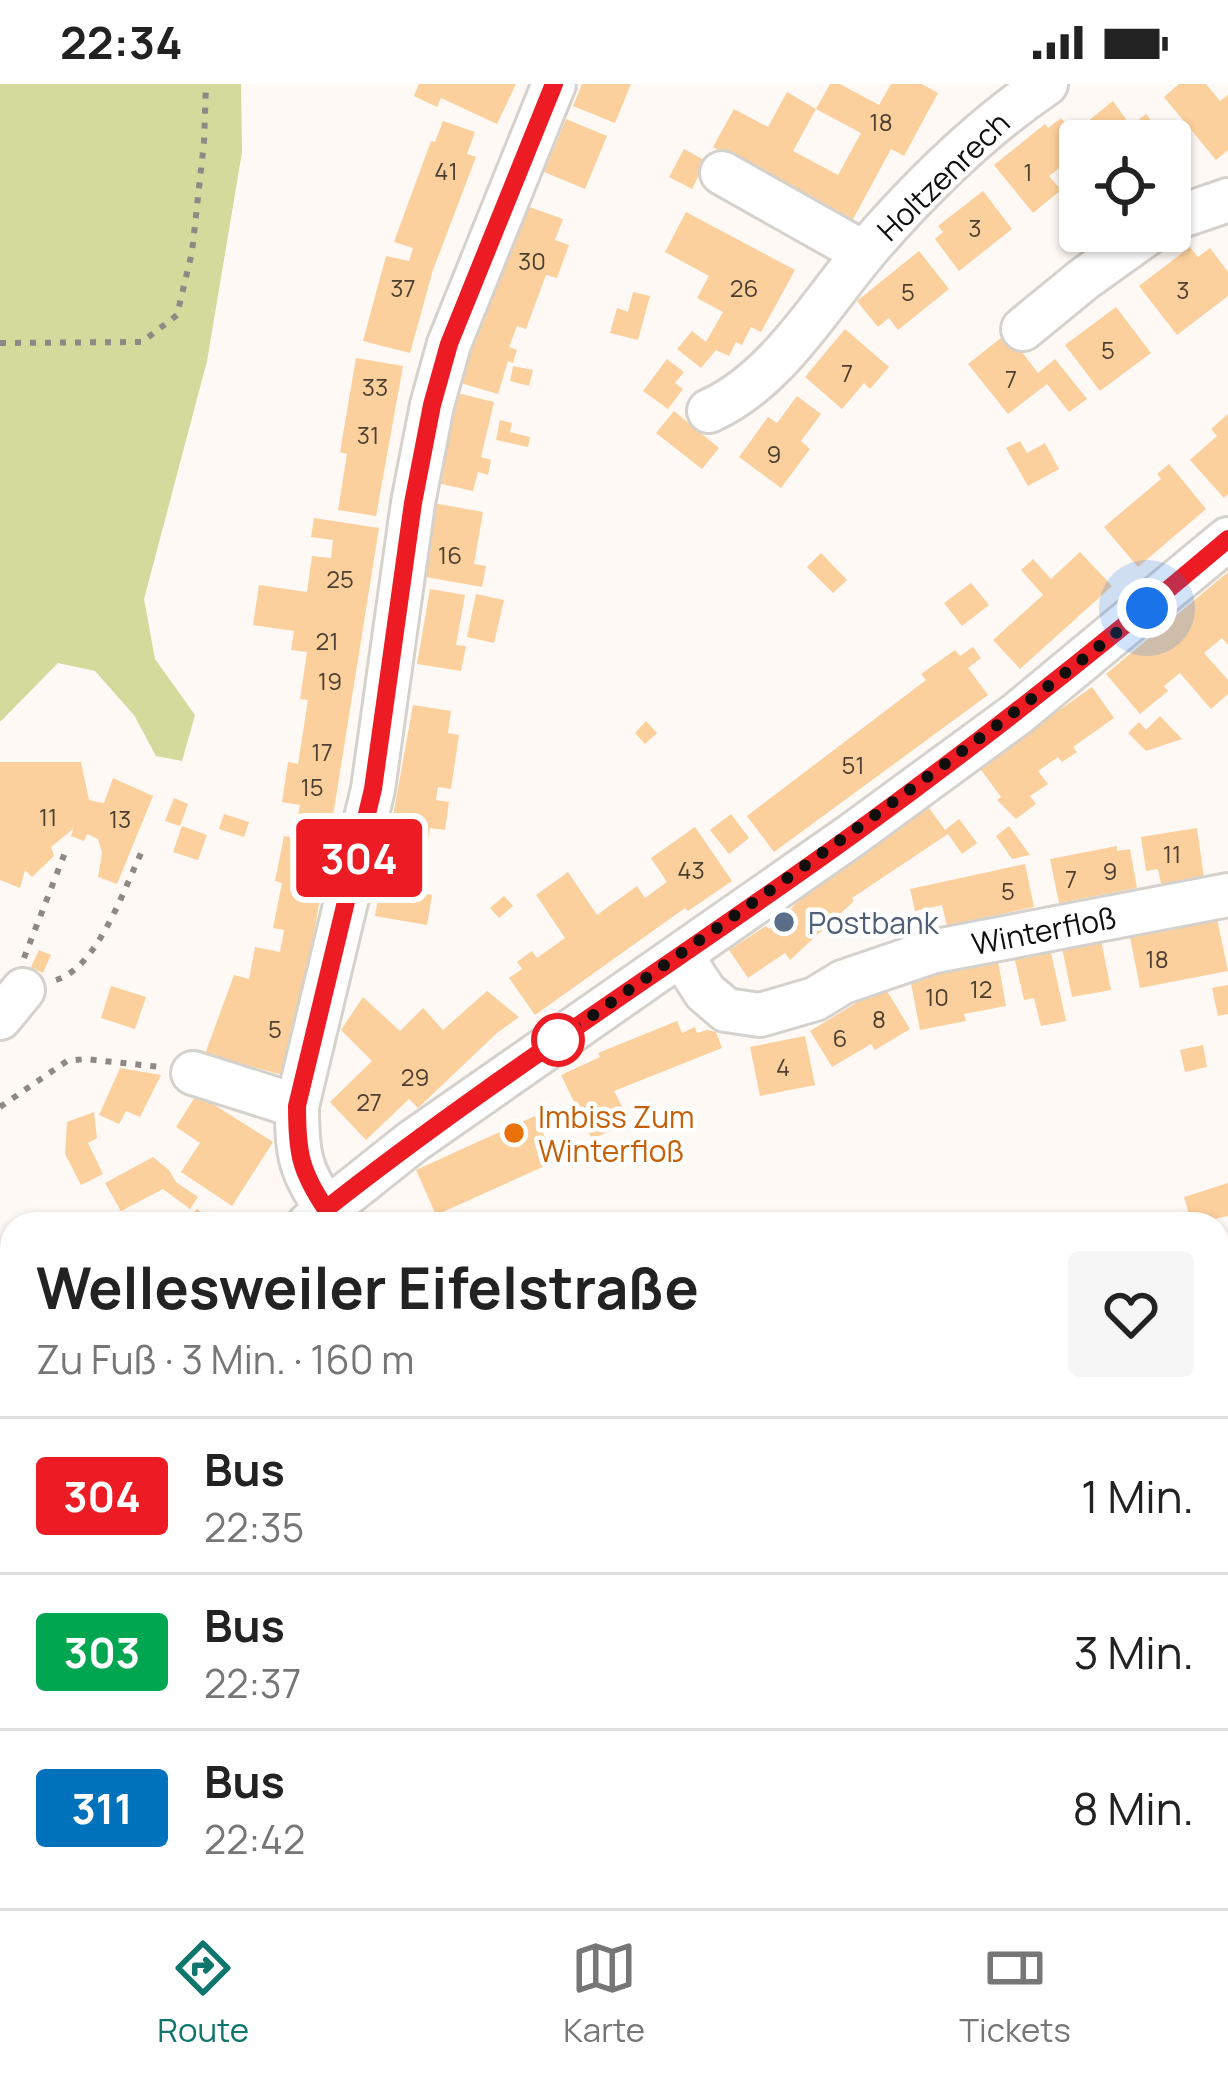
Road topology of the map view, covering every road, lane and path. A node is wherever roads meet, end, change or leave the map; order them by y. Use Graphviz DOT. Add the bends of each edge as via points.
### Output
graph roads {
  1 [pos="206,84"];
  2 [pos="554,84"];
  3 [pos="1023,89"];
  4 [pos="722,172"];
  5 [pos="1228,200"];
  6 [pos="1191,213"];
  7 [pos="1123,252"];
  8 [pos="864,253"];
  9 [pos="1024,329"];
  10 [pos="0,343"];
  11 [pos="709,411"];
  12 [pos="1228,539"];
  13 [pos="144,847"];
  14 [pos="66,850"];
  15 [pos="1228,895"];
  16 [pos="681,955"];
  17 [pos="12,1004"];
  18 [pos="193,1072"];
  19 [pos="297,1106"];
  20 [pos="0,1107"];
  21 [pos="316,1212"];
  22 [pos="324,1212"];
  1 -- 10 [label="path" via="192,252 177,315 142,342"];
  2 -- 19 [label="street" via="432,405 373,789"];
  3 -- 8 [label="street, Holtzenrech"];
  4 -- 8 [label="street, Holtzenrech"];
  5 -- 6 [label="street"];
  7 -- 9 [label="street"];
  8 -- 11 [label="street, Holtzenrech" via="748,390"];
  12 -- 16 [label="street" via="1017,714"];
  13 -- 17 [label="path" via="97,946 70,976"];
  14 -- 17 [label="path" via="28,940"];
  15 -- 16 [label="street, Winterfloß" via="931,952 760,1015 726,1010"];
  16 -- 22 [label="street"];
  18 -- 19 [label="street"];
  18 -- 20 [label="path" via="67,1061"];
  19 -- 21 [label="street" via="297,1148"];
}
